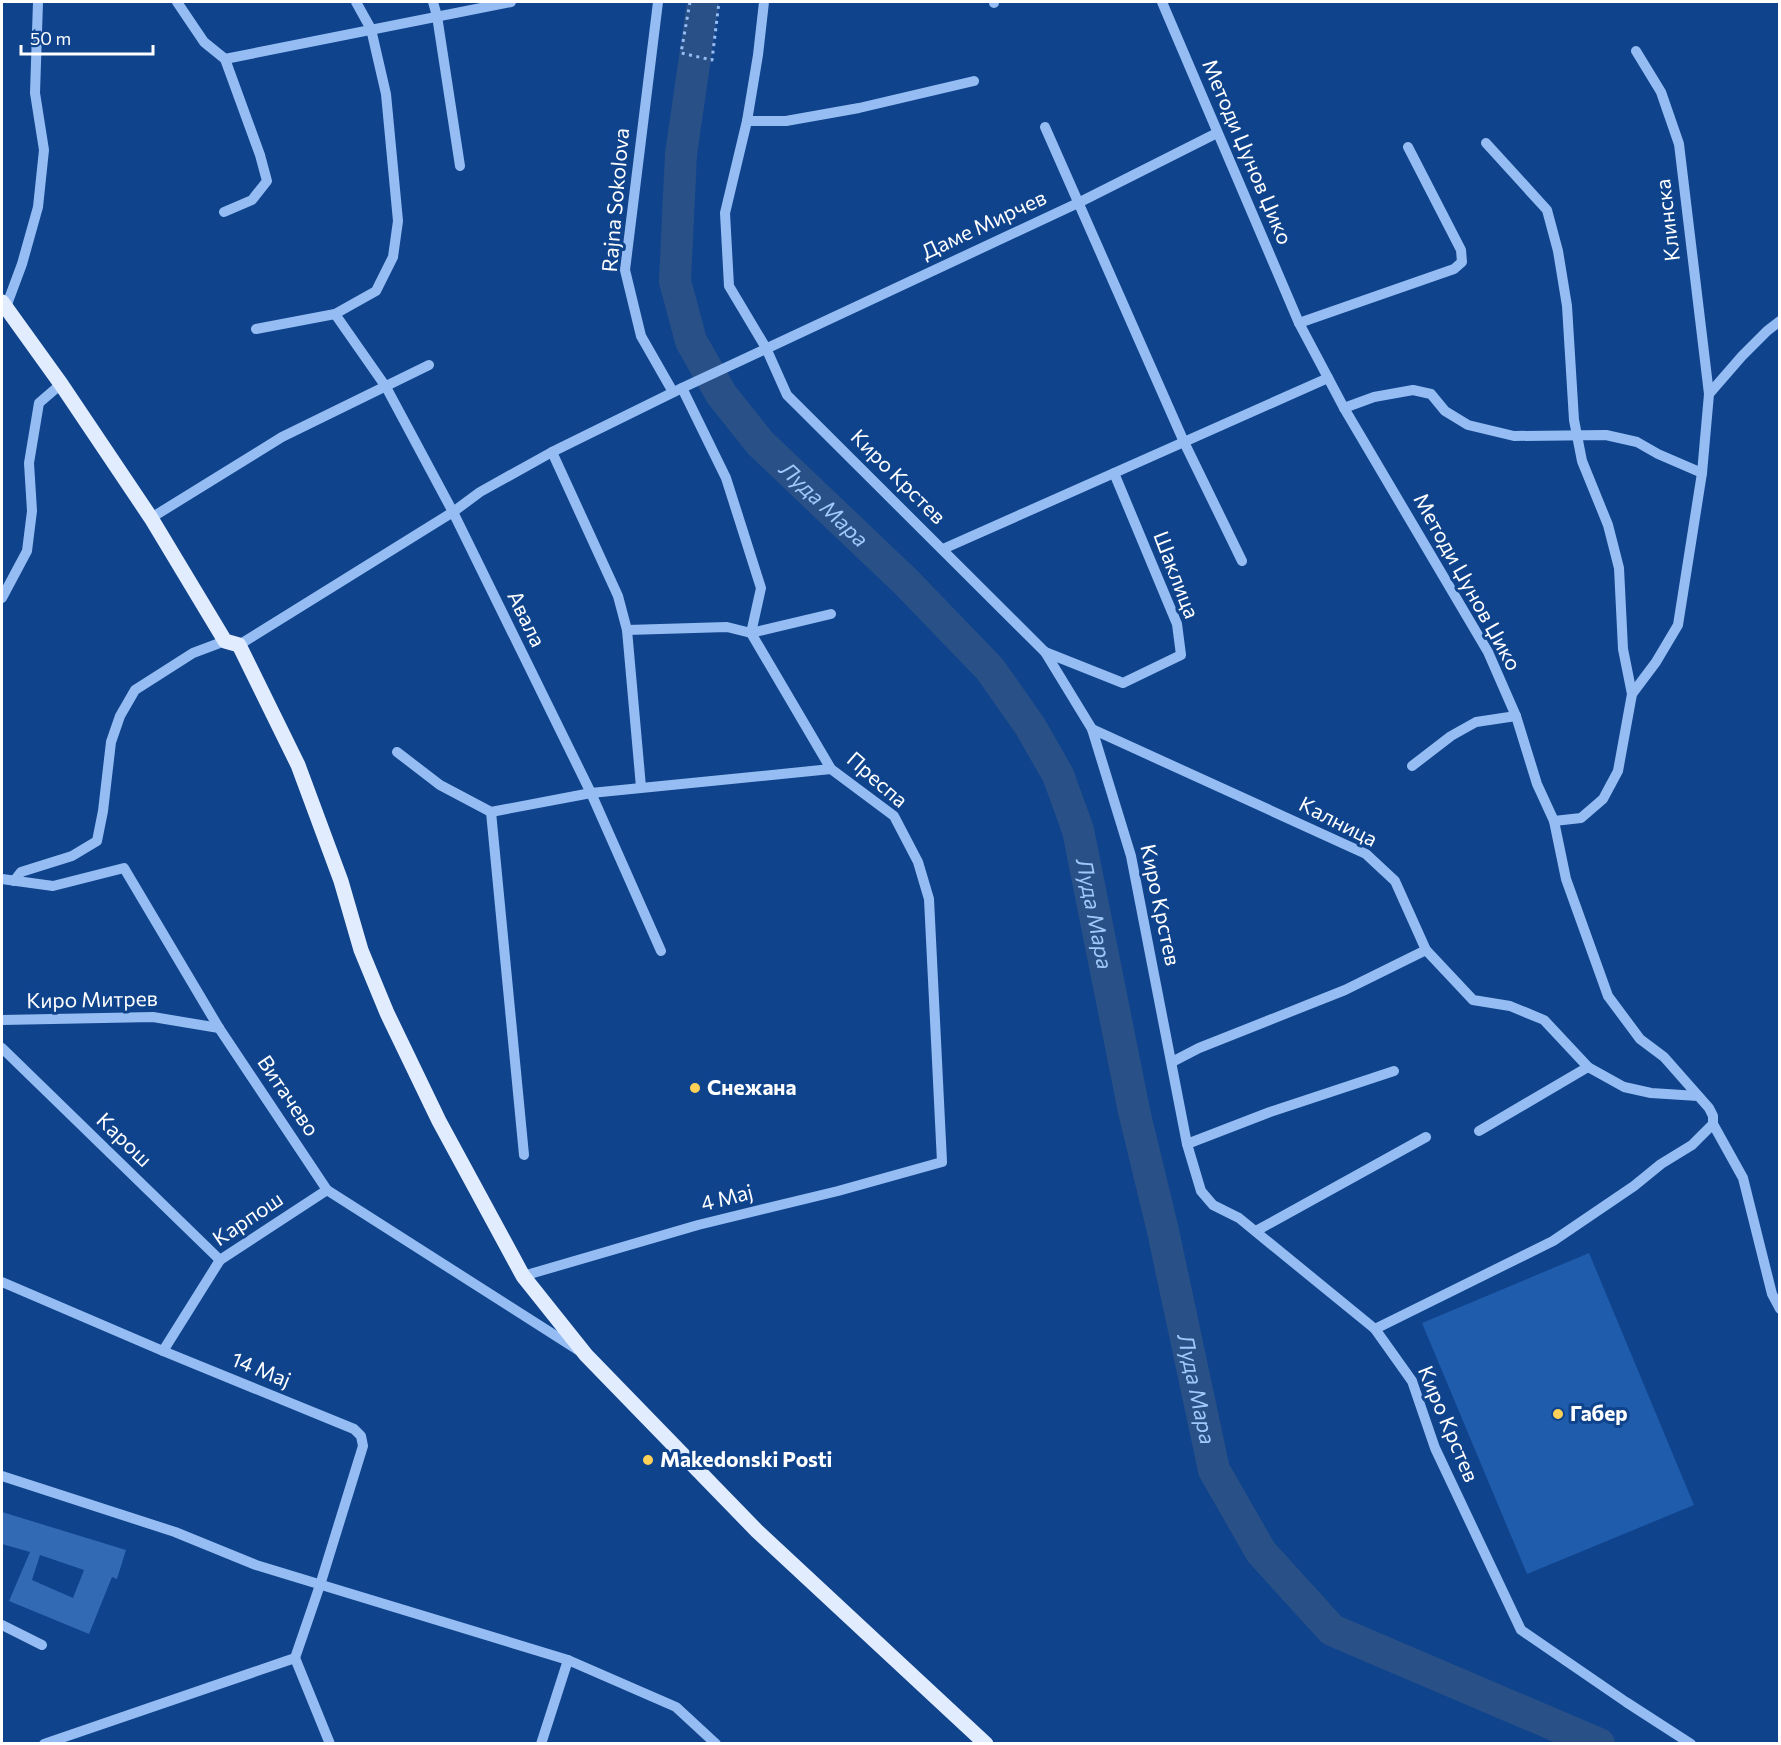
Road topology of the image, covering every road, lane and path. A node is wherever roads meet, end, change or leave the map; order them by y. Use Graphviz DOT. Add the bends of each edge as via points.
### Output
graph roads {
  1 [pos="38,2"];
  2 [pos="177,2"];
  3 [pos="356,2"];
  4 [pos="432,2"];
  5 [pos="511,2"];
  6 [pos="658,2"];
  7 [pos="690,2"];
  8 [pos="719,2"];
  9 [pos="764,2"];
  10 [pos="1162,2"];
  11 [pos="437,16"];
  12 [pos="372,29"];
  13 [pos="1636,51"];
  14 [pos="225,59"];
  15 [pos="974,81"];
  16 [pos="747,121"];
  17 [pos="1045,128"];
  18 [pos="1217,134"];
  19 [pos="1486,143"];
  20 [pos="1408,147"];
  21 [pos="460,166"];
  22 [pos="1078,202"];
  23 [pos="224,212"];
  24 [pos="4,304"];
  25 [pos="335,314"];
  26 [pos="1779,321"];
  27 [pos="1299,323"];
  28 [pos="256,329"];
  29 [pos="766,348"];
  30 [pos="429,365"];
  31 [pos="1328,378"];
  32 [pos="61,384"];
  33 [pos="386,387"];
  34 [pos="678,390"];
  35 [pos="1709,394"];
  36 [pos="1344,408"];
  37 [pos="1577,435"];
  38 [pos="1184,442"];
  39 [pos="552,452"];
  40 [pos="1114,473"];
  41 [pos="1702,473"];
  42 [pos="453,512"];
  43 [pos="151,518"];
  44 [pos="943,549"];
  45 [pos="1242,561"];
  46 [pos="2,598"];
  47 [pos="831,614"];
  48 [pos="627,630"];
  49 [pos="751,633"];
  50 [pos="232,643"];
  51 [pos="1045,652"];
  52 [pos="1632,694"];
  53 [pos="1516,716"];
  54 [pos="1092,729"];
  55 [pos="397,752"];
  56 [pos="1412,766"];
  57 [pos="831,769"];
  58 [pos="641,787"];
  59 [pos="591,793"];
  60 [pos="491,812"];
  61 [pos="1554,821"];
  62 [pos="2,879"];
  63 [pos="14,881"];
  64 [pos="1426,950"];
  65 [pos="661,951"];
  66 [pos="2,1020"];
  67 [pos="219,1028"];
  68 [pos="2,1048"];
  69 [pos="1172,1062"];
  70 [pos="1588,1067"];
  71 [pos="1394,1071"];
  72 [pos="1698,1096"];
  73 [pos="1713,1124"];
  74 [pos="1479,1131"];
  75 [pos="1426,1137"];
  76 [pos="1187,1144"];
  77 [pos="524,1155"];
  78 [pos="942,1162"];
  79 [pos="327,1190"];
  80 [pos="1256,1231"];
  81 [pos="220,1260"];
  82 [pos="523,1276"];
  83 [pos="2,1282"];
  84 [pos="1779,1309"];
  85 [pos="1375,1329"];
  86 [pos="163,1351"];
  87 [pos="586,1355"];
  88 [pos="2,1476"];
  89 [pos="320,1585"];
  90 [pos="2,1625"];
  91 [pos="42,1645"];
  92 [pos="295,1658"];
  93 [pos="568,1660"];
  94 [pos="44,1743"];
  95 [pos="330,1743"];
  96 [pos="541,1743"];
  97 [pos="716,1743"];
  98 [pos="986,1743"];
  99 [pos="1691,1743"];
  1 -- 24 [label="street" via="35,93 44,150 38,207 22,264"];
  2 -- 14 [label="street" via="204,42"];
  3 -- 12 [label="street"];
  4 -- 11 [label="street"];
  5 -- 11 [label="street"];
  6 -- 34 [label="street, Rajna Sokolova" via="625,270 641,336"];
  7 -- 8 [label="path" via="681,53 712,60"];
  9 -- 16 [label="street, Киро Крстев"];
  10 -- 18 [label="street, Методи Џунов Џико"];
  11 -- 12 [label="street"];
  11 -- 21 [label="street"];
  12 -- 14 [label="street"];
  12 -- 25 [label="street" via="386,94 398,221 393,258 376,291"];
  13 -- 35 [label="street, Клинска" via="1661,92 1679,144"];
  14 -- 23 [label="street" via="267,181 252,200"];
  15 -- 16 [label="street" via="786,121"];
  16 -- 29 [label="street, Киро Крстев" via="725,213 729,286"];
  17 -- 22 [label="street"];
  18 -- 22 [label="street, Даме Мирчев"];
  18 -- 27 [label="street, Методи Џунов Џико"];
  19 -- 37 [label="street" via="1547,210 1567,306"];
  20 -- 27 [label="street" via="1461,250 1462,261 1454,269"];
  22 -- 29 [label="street, Даме Мирчев"];
  22 -- 38 [label="street"];
  24 -- 32 [label="main road"];
  25 -- 28 [label="street"];
  25 -- 33 [label="street, Авала"];
  26 -- 35 [label="street"];
  27 -- 31 [label="street, Методи Џунов Џико"];
  29 -- 34 [label="street, Даме Мирчев"];
  29 -- 44 [label="street, Киро Крстев" via="787,395"];
  30 -- 33 [label="street"];
  31 -- 36 [label="street, Методи Џунов Џико"];
  31 -- 38 [label="street"];
  32 -- 43 [label="main road"];
  32 -- 46 [label="street" via="39,403 29,463 32,511 27,551"];
  33 -- 42 [label="street, Авала"];
  33 -- 43 [label="street" via="282,437"];
  34 -- 39 [label="street, Даме Мирчев"];
  34 -- 49 [label="street" via="726,478 761,588"];
  35 -- 41 [label="street"];
  36 -- 37 [label="street" via="1374,397 1413,390 1431,394 1445,411 1468,425 1514,436"];
  36 -- 53 [label="street, Методи Џунов Џико" via="1488,652"];
  37 -- 41 [label="street" via="1637,441"];
  37 -- 52 [label="street" via="1582,462 1608,525 1619,568 1623,649"];
  38 -- 40 [label="street"];
  38 -- 45 [label="street"];
  39 -- 42 [label="street, Даме Мирчев" via="480,492"];
  39 -- 48 [label="street" via="618,596"];
  40 -- 44 [label="street"];
  40 -- 51 [label="street, Шаклица" via="1178,624 1181,655 1123,683"];
  41 -- 52 [label="street" via="1678,625"];
  42 -- 50 [label="street, Даме Мирчев"];
  42 -- 59 [label="street, Авала"];
  43 -- 50 [label="main road"];
  44 -- 51 [label="street, Киро Крстев"];
  47 -- 49 [label="street"];
  48 -- 49 [label="street" via="727,627"];
  48 -- 58 [label="street"];
  49 -- 57 [label="street, Преспа"];
  50 -- 63 [label="street, Даме Мирчев" via="193,653 135,690 111,742 97,841 72,856 21,872"];
  50 -- 82 [label="main road" via="298,765 341,881 361,950 387,1013 439,1121"];
  51 -- 54 [label="street, Киро Крстев"];
  52 -- 61 [label="street" via="1618,771 1602,799 1581,818"];
  53 -- 56 [label="street" via="1476,722"];
  53 -- 61 [label="street, Методи Џунов Џико" via="1537,784"];
  54 -- 64 [label="street, Калница" via="1366,854 1395,880"];
  54 -- 69 [label="street, Киро Крстев" via="1131,856"];
  55 -- 60 [label="street" via="440,785"];
  57 -- 58 [label="street"];
  57 -- 78 [label="street, Преспа" via="894,816 918,862 929,899"];
  58 -- 59 [label="street"];
  59 -- 60 [label="street"];
  59 -- 65 [label="street, Авала"];
  60 -- 77 [label="street"];
  61 -- 72 [label="street, Методи Џунов Џико" via="1566,879 1608,996 1640,1039 1664,1057"];
  62 -- 63 [label="street, Витачево"];
  63 -- 67 [label="street, Витачево" via="53,886 124,868"];
  64 -- 69 [label="street" via="1345,990"];
  64 -- 70 [label="street, Калница" via="1473,1000 1510,1005 1544,1020"];
  66 -- 67 [label="street, Киро Митрев" via="153,1017"];
  67 -- 79 [label="street, Витачево"];
  68 -- 81 [label="street, Карош"];
  69 -- 76 [label="street, Киро Крстев"];
  70 -- 72 [label="street, Калница" via="1624,1087"];
  70 -- 74 [label="street"];
  71 -- 76 [label="street"];
  72 -- 73 [label="street, Методи Џунов Џико" via="1709,1108"];
  73 -- 84 [label="street, Методи Џунов Џико" via="1743,1178"];
  73 -- 85 [label="street" via="1692,1145 1552,1241"];
  75 -- 80 [label="street"];
  76 -- 80 [label="street, Киро Крстев" via="1201,1191 1212,1205"];
  78 -- 82 [label="street, 4 Мај" via="698,1225"];
  79 -- 81 [label="street, Карпош"];
  79 -- 87 [label="street, Витачево"];
  80 -- 85 [label="street, Киро Крстев"];
  81 -- 86 [label="street, Карпош"];
  82 -- 87 [label="main road"];
  83 -- 86 [label="street, 14 Мај"];
  85 -- 99 [label="street, Киро Крстев" via="1412,1382 1435,1448 1521,1630"];
  86 -- 89 [label="street, 14 Мај" via="354,1429 361,1436 363,1446"];
  87 -- 98 [label="main road" via="757,1531"];
  88 -- 89 [label="street" via="175,1532 256,1565"];
  89 -- 92 [label="street"];
  89 -- 93 [label="street"];
  90 -- 91 [label="street"];
  92 -- 94 [label="street"];
  92 -- 95 [label="street"];
  93 -- 96 [label="street"];
  93 -- 97 [label="street" via="676,1707"];
}
